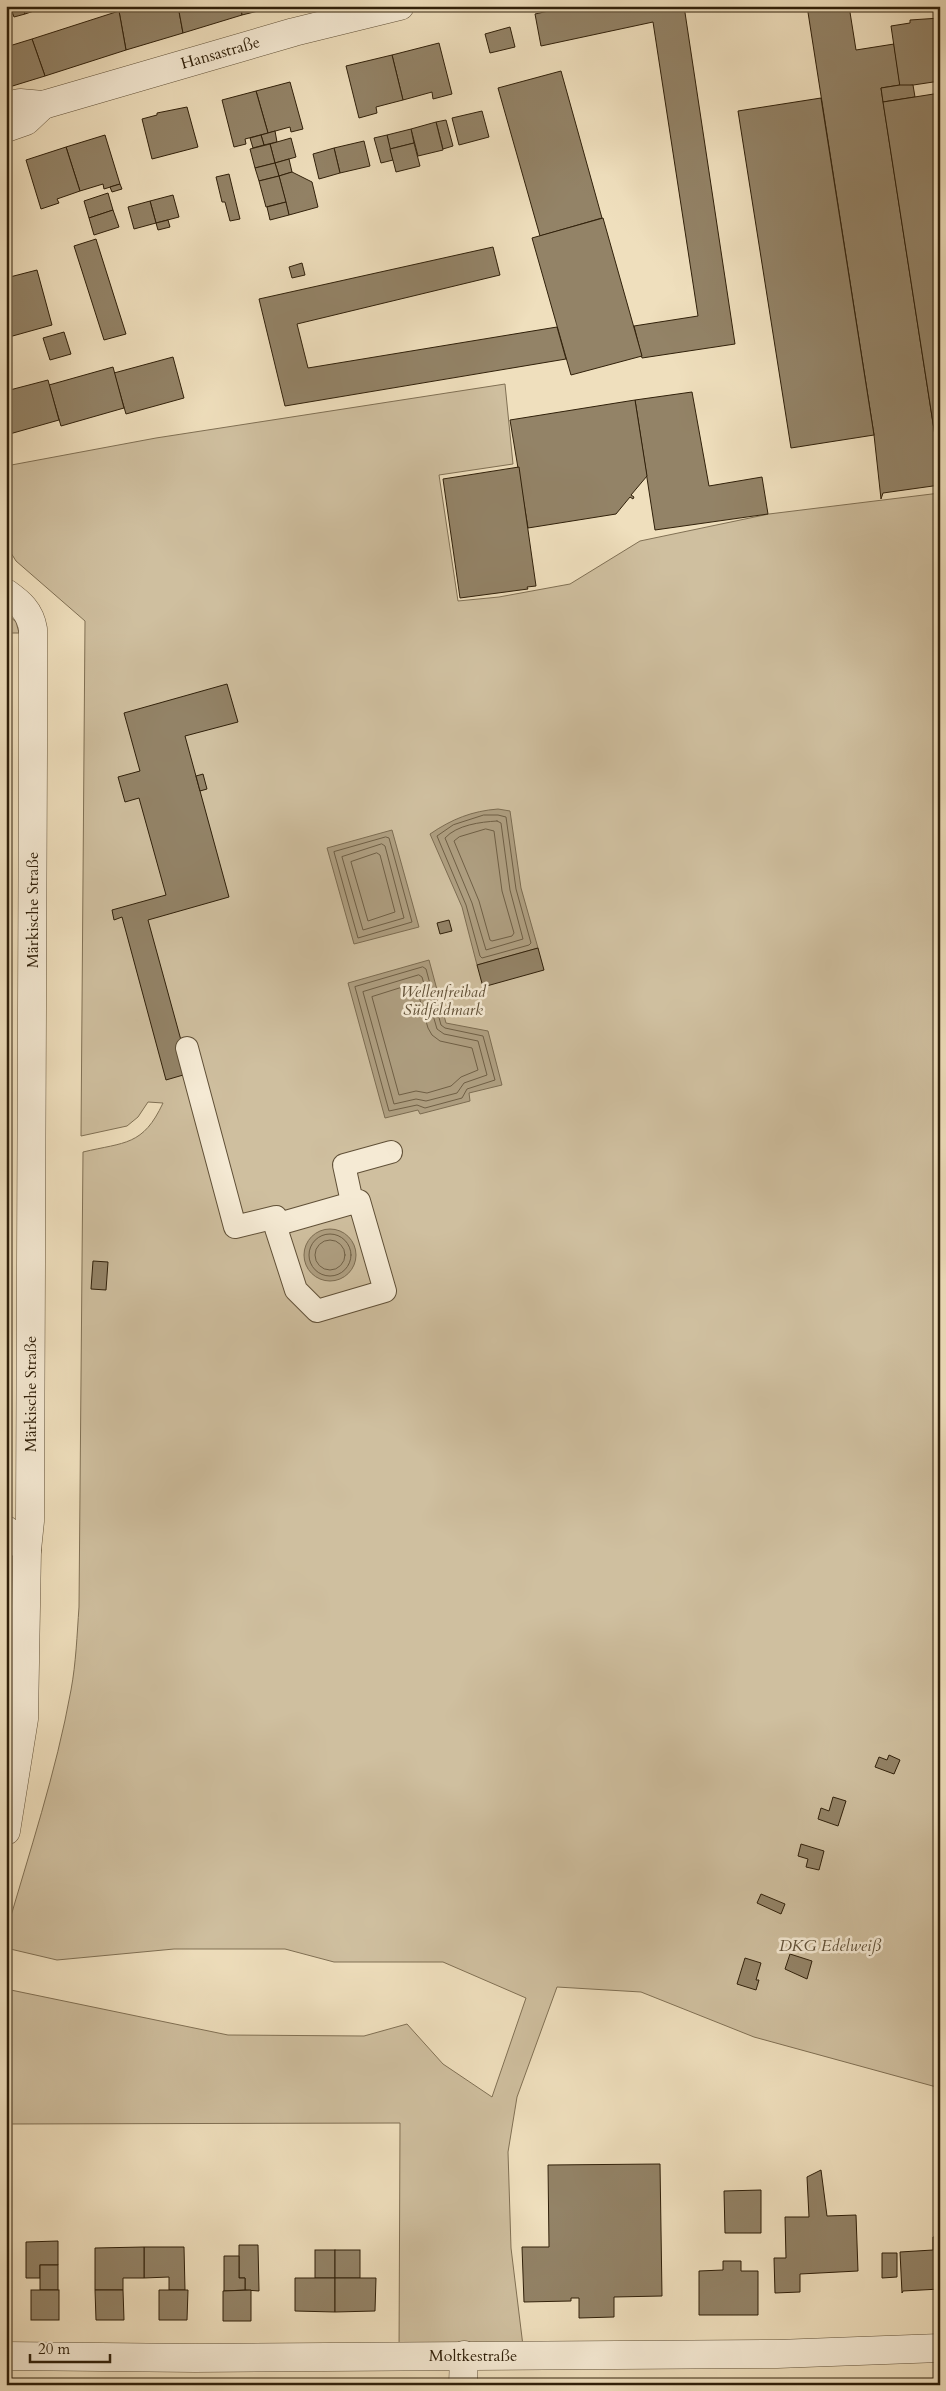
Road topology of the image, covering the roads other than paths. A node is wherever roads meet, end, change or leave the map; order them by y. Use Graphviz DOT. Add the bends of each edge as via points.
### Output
graph roads {
  1 [pos="400,6"];
  2 [pos="43,105"];
  3 [pos="6,106"];
  4 [pos="6,128"];
  5 [pos="6,592"];
  6 [pos="186,1048"];
  7 [pos="391,1152"];
  8 [pos="352,1202"];
  9 [pos="280,1223"];
  10 [pos="18,1238"];
  11 [pos="6,1530"];
  12 [pos="28,1550"];
  13 [pos="6,1831"];
  14 [pos="940,2348"];
  15 [pos="464,2355"];
  16 [pos="6,2356"];
  17 [pos="463,2385"];
  1 -- 2 [label="street, Hansastraße" via="268,39"];
  2 -- 3 [label="street, Hansastraße" via="20,103"];
  2 -- 4 [label="street, Hansastraße" via="26,121"];
  5 -- 10 [label="street, Märkische Straße" via="24,606 33,628"];
  6 -- 9 [label="street" via="234,1226 276,1217"];
  7 -- 8 [label="street" via="344,1166"];
  8 -- 9 [label="street"];
  8 -- 9 [label="street" via="359,1201 385,1291 317,1311 296,1290 275,1225"];
  10 -- 12 [label="street, Märkische Straße" via="30,1521"];
  11 -- 12 [label="street"];
  12 -- 13 [label="street, Märkische Straße" via="24,1719"];
  14 -- 15 [label="street, Moltkestraße" via="777,2354"];
  15 -- 16 [label="street, Moltkestraße"];
  15 -- 17 [label="street"];
}
